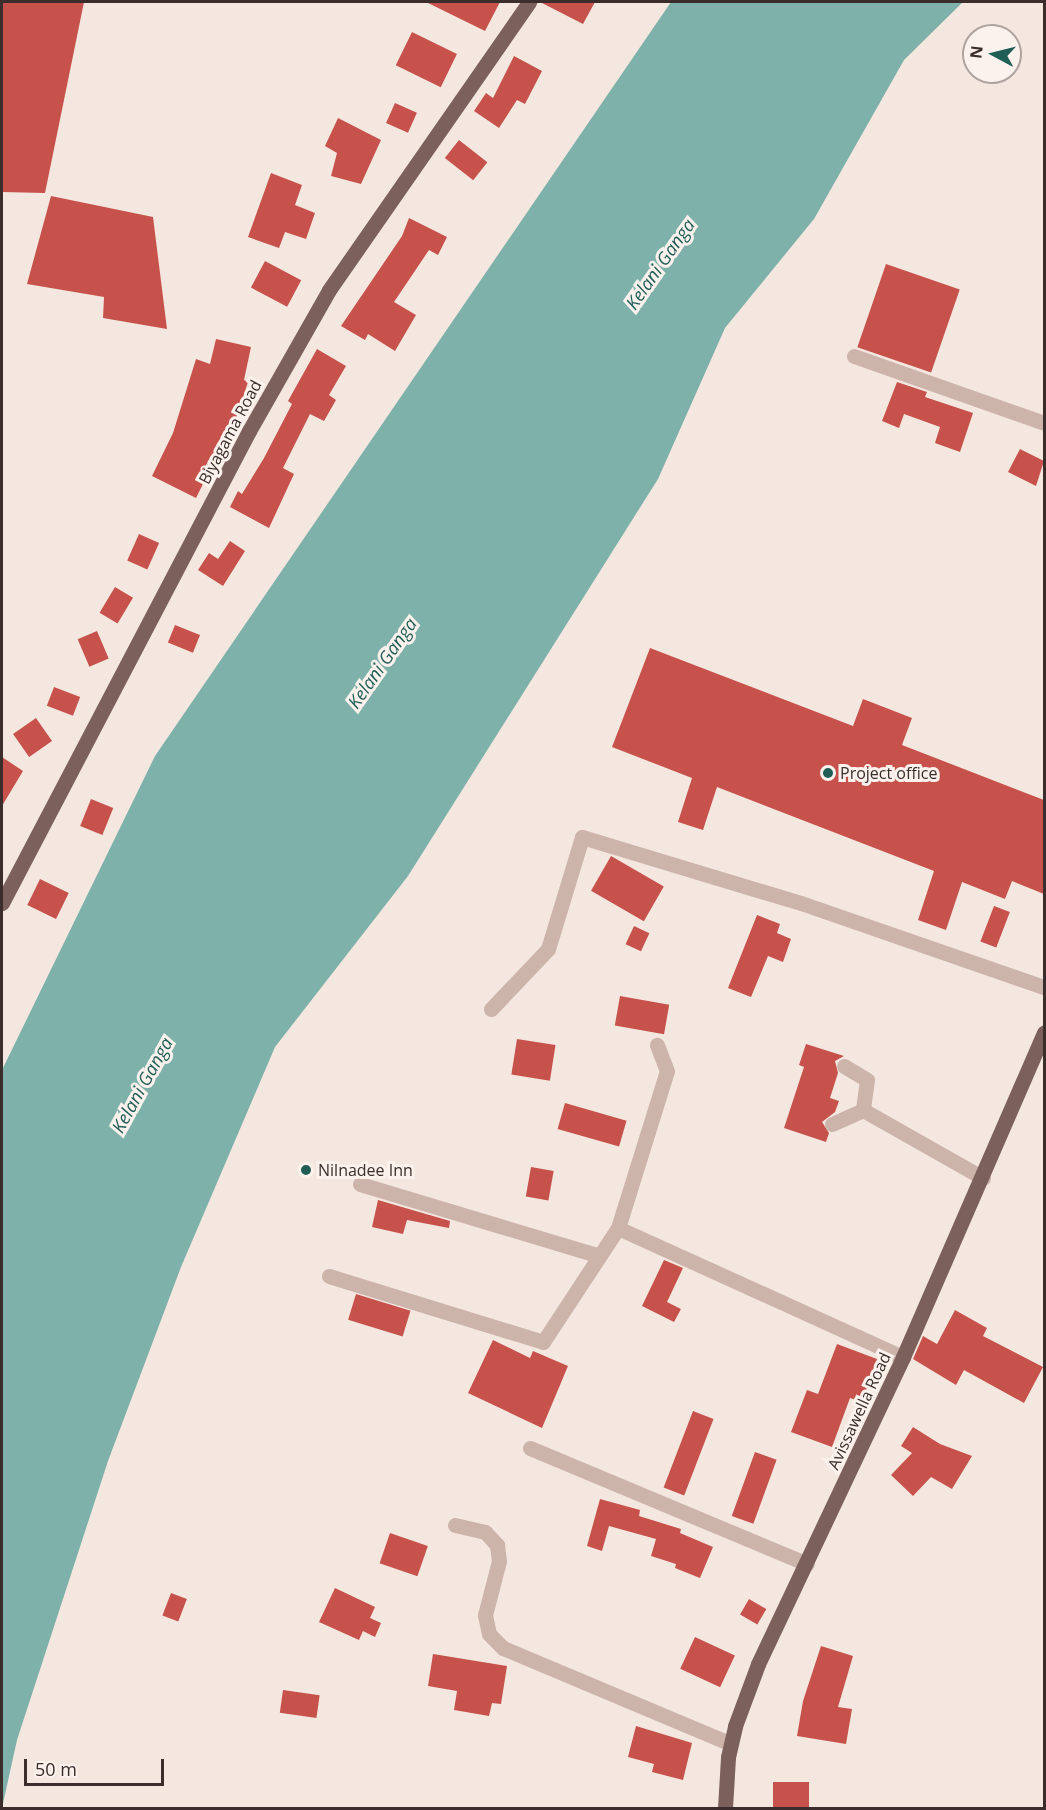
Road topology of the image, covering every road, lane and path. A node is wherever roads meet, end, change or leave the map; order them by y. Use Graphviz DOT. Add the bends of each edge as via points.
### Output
graph roads {
  1 [pos="526,2"];
  2 [pos="854,356"];
  3 [pos="1044,423"];
  4 [pos="2,903"];
  5 [pos="1044,987"];
  6 [pos="491,1009"];
  7 [pos="1044,1032"];
  8 [pos="657,1045"];
  9 [pos="844,1066"];
  10 [pos="863,1110"];
  11 [pos="832,1124"];
  12 [pos="983,1178"];
  13 [pos="360,1184"];
  14 [pos="618,1228"];
  15 [pos="597,1255"];
  16 [pos="329,1276"];
  17 [pos="903,1357"];
  18 [pos="530,1448"];
  19 [pos="455,1525"];
  20 [pos="807,1564"];
  21 [pos="731,1744"];
  22 [pos="725,1809"];
  1 -- 4 [label="main road, Biyagama Road" via="329,290 249,431"];
  2 -- 3 [label="street"];
  5 -- 6 [label="street" via="801,903 582,837 548,949"];
  7 -- 12 [label="main road, Avissawella Road"];
  8 -- 14 [label="street" via="667,1071"];
  9 -- 10 [label="street" via="867,1080"];
  10 -- 11 [label="street"];
  10 -- 12 [label="street"];
  12 -- 17 [label="main road, Avissawella Road"];
  13 -- 15 [label="street"];
  14 -- 15 [label="street"];
  14 -- 17 [label="street"];
  15 -- 16 [label="street" via="543,1342"];
  17 -- 20 [label="main road, Avissawella Road"];
  18 -- 20 [label="street"];
  19 -- 21 [label="street" via="485,1532 497,1545 499,1561 485,1616 489,1634 503,1648"];
  20 -- 21 [label="main road, Avissawella Road" via="758,1664"];
  21 -- 22 [label="main road, Avissawella Road"];
}
